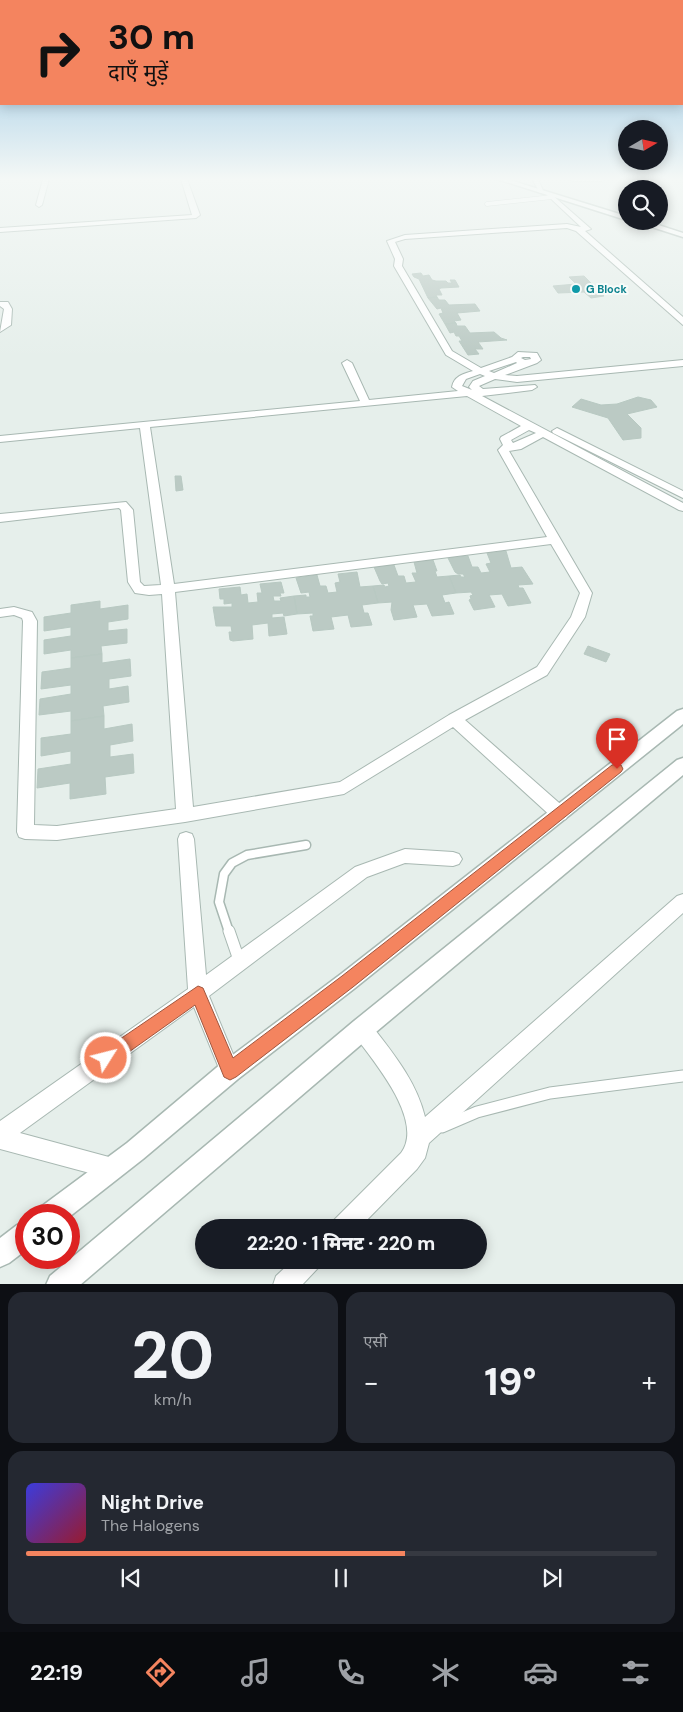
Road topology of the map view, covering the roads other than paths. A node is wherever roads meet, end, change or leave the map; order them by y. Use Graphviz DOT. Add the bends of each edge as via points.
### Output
graph roads {
  1 [pos="397,239"];
  2 [pos="590,239"];
  3 [pos="599,239"];
  4 [pos="0,304"];
  5 [pos="683,311"];
  6 [pos="683,322"];
  7 [pos="0,329"];
  8 [pos="347,362"];
  9 [pos="683,363"];
  10 [pos="480,371"];
  11 [pos="683,372"];
  12 [pos="494,376"];
  13 [pos="480,392"];
  14 [pos="467,394"];
  15 [pos="366,404"];
  16 [pos="145,425"];
  17 [pos="528,426"];
  18 [pos="542,434"];
  19 [pos="0,439"];
  20 [pos="509,446"];
  21 [pos="683,495"];
  22 [pos="683,508"];
  23 [pos="0,518"];
  24 [pos="555,540"];
  25 [pos="168,589"];
  26 [pos="0,613"];
  27 [pos="683,715"];
  28 [pos="454,719"];
  29 [pos="683,765"];
  30 [pos="560,814"];
  31 [pos="185,815"];
  32 [pos="186,839"];
  33 [pos="306,845"];
  34 [pos="453,859"];
  35 [pos="683,902"];
  36 [pos="240,961"];
  37 [pos="198,993"];
  38 [pos="362,1029"];
  39 [pos="230,1071"];
  40 [pos="683,1076"];
  41 [pos="0,1134"];
  42 [pos="0,1138"];
  43 [pos="419,1138"];
  44 [pos="112,1168"];
  45 [pos="65,1204"];
  46 [pos="351,1219"];
  47 [pos="15,1242"];
  48 [pos="0,1254"];
  49 [pos="301,1269"];
  50 [pos="59,1284"];
  51 [pos="285,1284"];
  1 -- 10 [label="street" via="391,241 399,259 398,266 449,353"];
  2 -- 6 [label="street"];
  3 -- 5 [label="street"];
  4 -- 7 [label="street" via="5,304 8,309 6,325"];
  8 -- 15 [label="street"];
  9 -- 12 [label="street" via="517,379"];
  10 -- 12 [label="street"];
  10 -- 12 [label="street" via="516,359 526,363"];
  10 -- 14 [label="street" via="458,382 457,387"];
  11 -- 13 [label="street"];
  12 -- 13 [label="street" via="476,383 474,387"];
  13 -- 14 [label="street"];
  13 -- 21 [label="street"];
  14 -- 15 [label="street"];
  14 -- 17 [label="street"];
  15 -- 16 [label="street"];
  16 -- 19 [label="street"];
  16 -- 25 [label="street"];
  17 -- 18 [label="street"];
  17 -- 20 [label="street" via="504,439"];
  18 -- 20 [label="street" via="517,447"];
  18 -- 22 [label="street"];
  20 -- 24 [label="street" via="503,450"];
  23 -- 25 [label="street" via="122,504 127,510 134,582 140,590 149,592"];
  24 -- 25 [label="street"];
  24 -- 28 [label="street" via="586,593 578,617 542,671"];
  25 -- 31 [label="street"];
  26 -- 31 [label="street" via="14,611 27,615 30,621 25,832 57,833"];
  27 -- 30 [label="street"];
  28 -- 30 [label="street"];
  28 -- 31 [label="street" via="344,788"];
  29 -- 38 [label="street"];
  30 -- 39 [label="street"];
  32 -- 37 [label="street"];
  33 -- 36 [label="lane" via="247,855 232,863 224,874 219,902"];
  34 -- 36 [label="street" via="405,856 361,872"];
  35 -- 43 [label="street"];
  36 -- 37 [label="street"];
  37 -- 39 [label="street"];
  37 -- 41 [label="street"];
  38 -- 43 [label="street" via="400,1079 412,1106"];
  38 -- 50 [label="street"];
  39 -- 44 [label="street"];
  40 -- 43 [label="lane" via="550,1093 477,1112"];
  42 -- 44 [label="street"];
  43 -- 46 [label="street" via="417,1150 409,1161"];
  44 -- 45 [label="street"];
  47 -- 48 [label="street"];
  49 -- 51 [label="street"];
}
